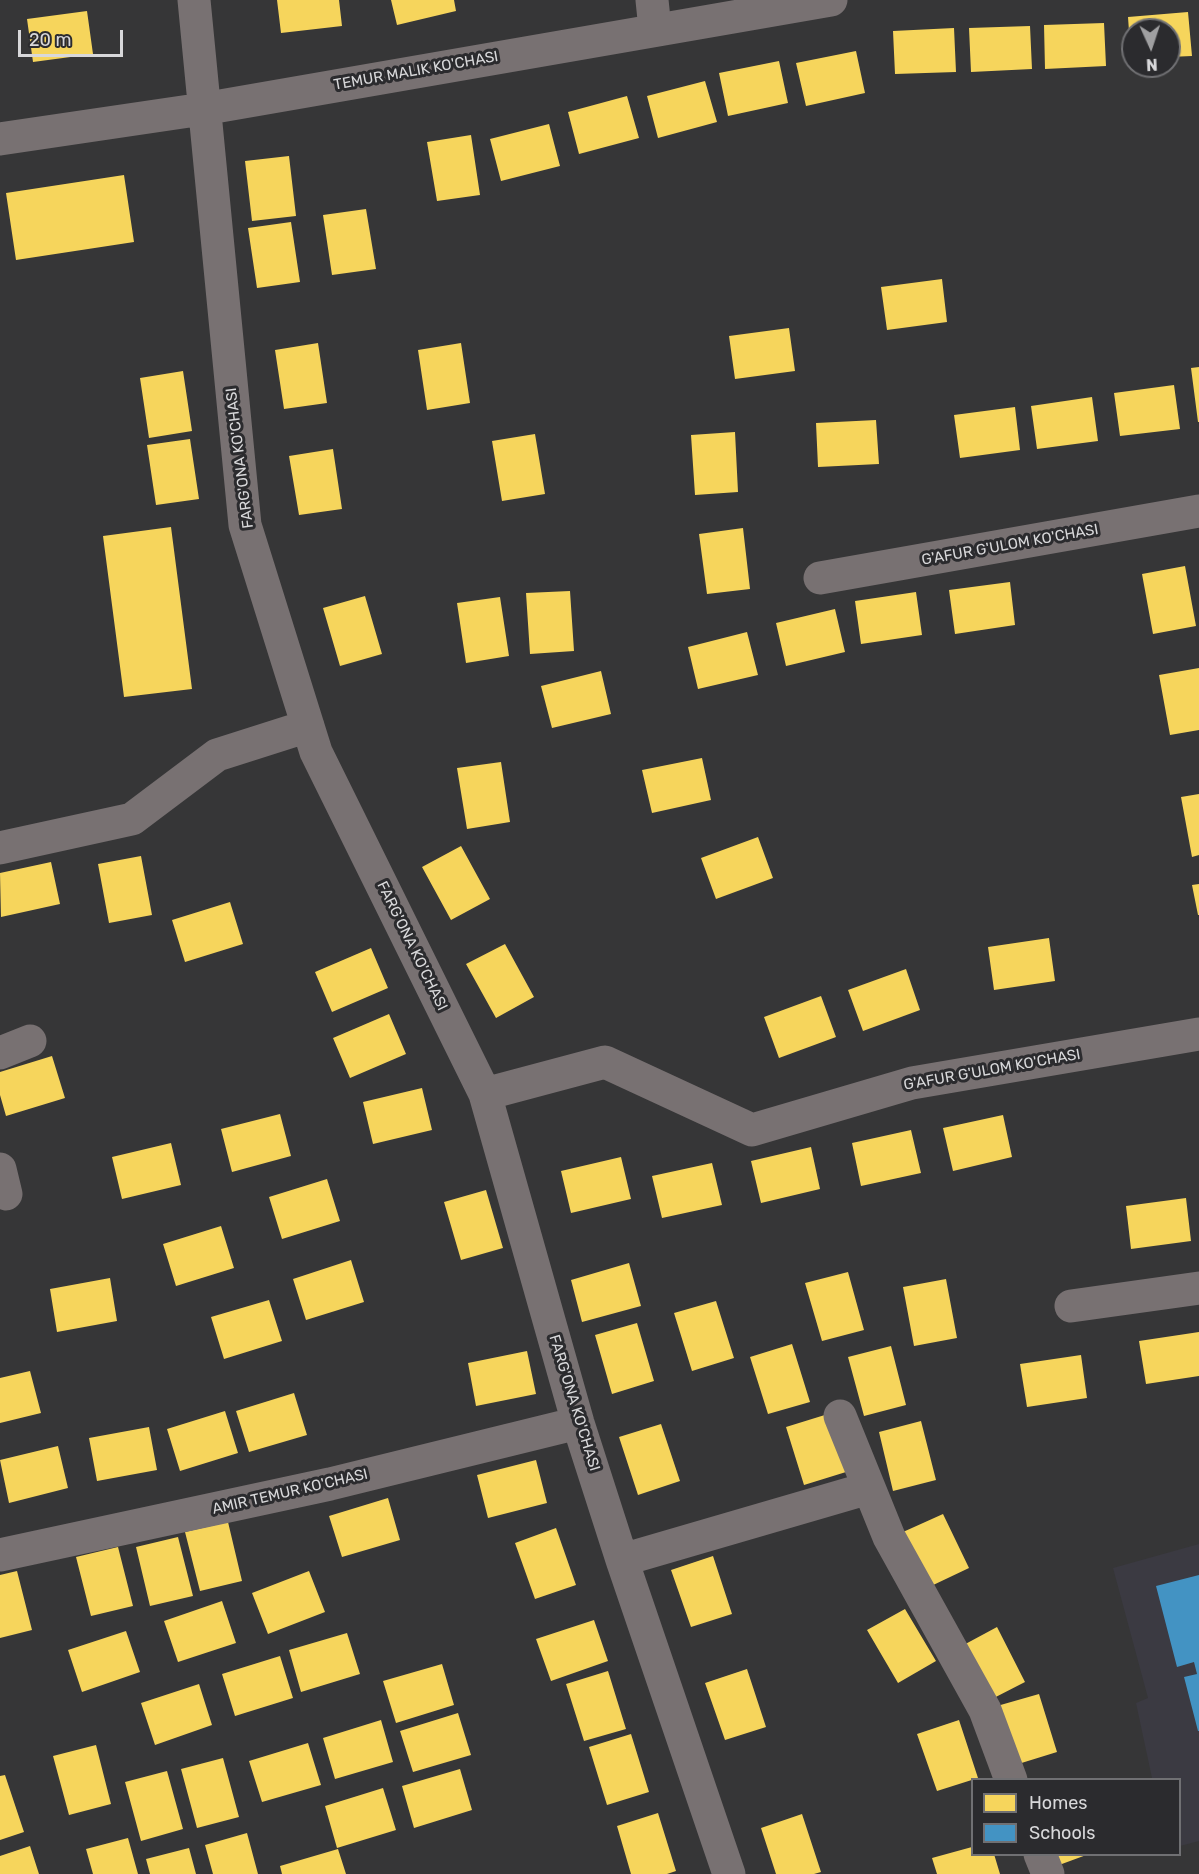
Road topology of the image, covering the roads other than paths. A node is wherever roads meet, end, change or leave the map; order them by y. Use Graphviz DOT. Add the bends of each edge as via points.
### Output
graph roads {
  1 [pos="194,0"];
  2 [pos="831,0"];
  3 [pos="654,15"];
  4 [pos="203,109"];
  5 [pos="0,139"];
  6 [pos="1199,511"];
  7 [pos="820,578"];
  8 [pos="308,726"];
  9 [pos="0,848"];
  10 [pos="1199,1034"];
  11 [pos="30,1041"];
  12 [pos="0,1053"];
  13 [pos="485,1094"];
  14 [pos="1199,1288"];
  15 [pos="1071,1306"];
  16 [pos="840,1416"];
  17 [pos="578,1423"];
  18 [pos="869,1488"];
  19 [pos="0,1555"];
  20 [pos="622,1560"];
  21 [pos="1011,1778"];
  22 [pos="1041,1856"];
  23 [pos="729,1874"];
  24 [pos="1048,1874"];
  1 -- 4 [label="street, FARG'ONA KO'CHASI"];
  2 -- 3 [label="street, TEMUR MALIK KO'CHASI"];
  3 -- 4 [label="street, TEMUR MALIK KO'CHASI"];
  4 -- 5 [label="street, TEMUR MALIK KO'CHASI"];
  4 -- 8 [label="street, FARG'ONA KO'CHASI" via="245,525"];
  6 -- 7 [label="street, G'AFUR G'ULOM KO'CHASI"];
  8 -- 9 [label="street" via="217,755 132,819"];
  8 -- 13 [label="street, FARG'ONA KO'CHASI" via="316,752"];
  10 -- 13 [label="street, G'AFUR G'ULOM KO'CHASI" via="912,1083 752,1130 605,1062"];
  11 -- 12 [label="street"];
  13 -- 17 [label="street, FARG'ONA KO'CHASI"];
  14 -- 15 [label="street"];
  16 -- 18 [label="street"];
  17 -- 19 [label="street, AMIR TEMUR KO'CHASI" via="330,1484"];
  17 -- 20 [label="street, FARG'ONA KO'CHASI"];
  18 -- 20 [label="street"];
  18 -- 21 [label="street" via="889,1538 985,1710"];
  20 -- 23 [label="street, FARG'ONA KO'CHASI"];
  22 -- 24 [label="street"];
}
